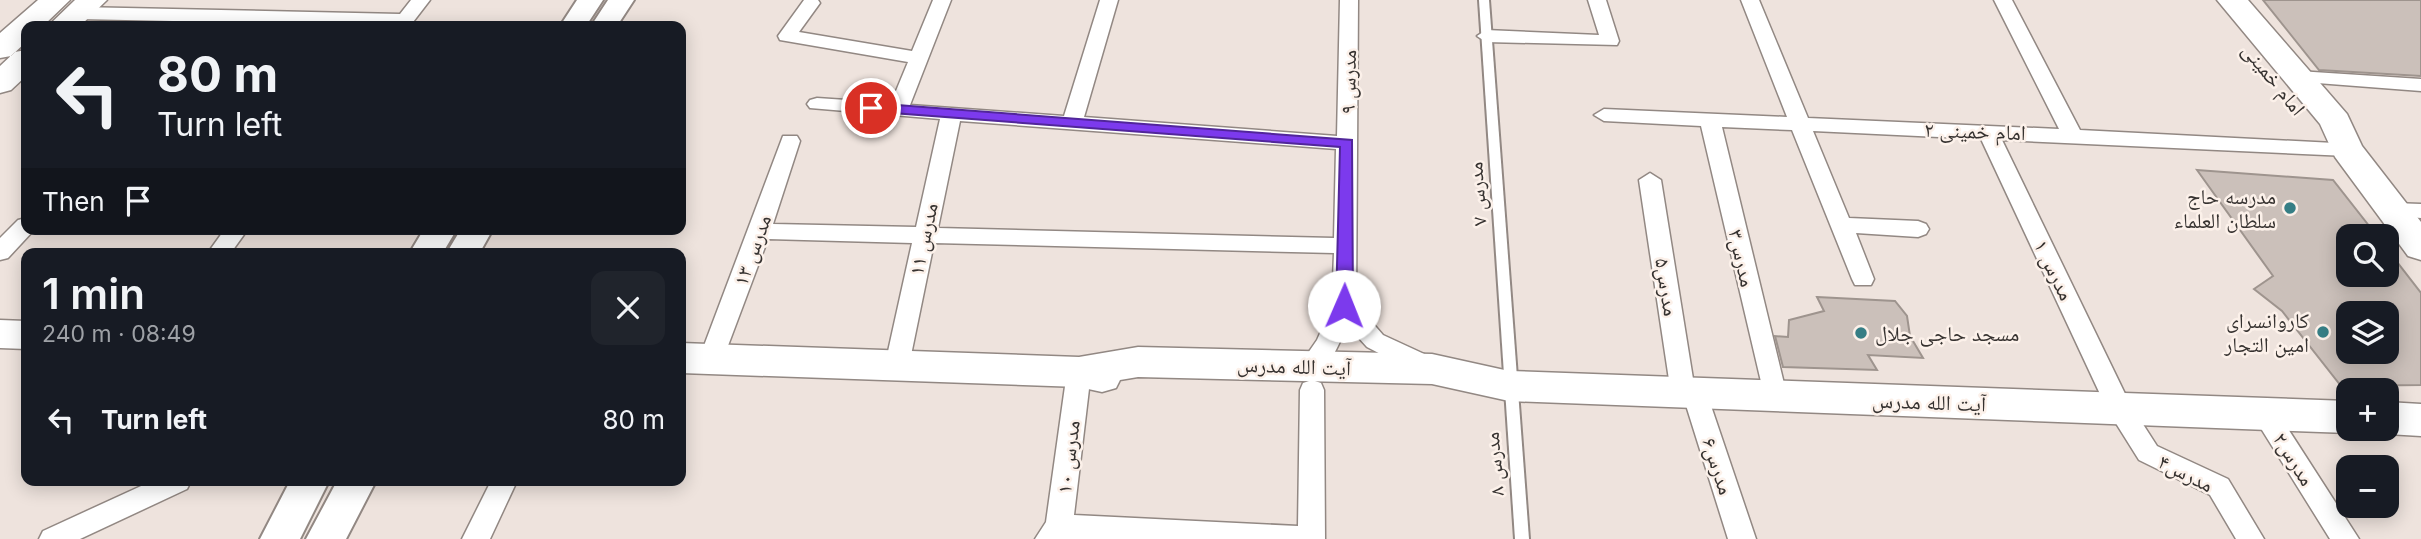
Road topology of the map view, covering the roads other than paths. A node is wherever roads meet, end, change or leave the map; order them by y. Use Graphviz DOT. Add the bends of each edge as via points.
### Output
graph roads {
  1 [pos="246,0"];
  2 [pos="421,0"];
  3 [pos="590,0"];
  4 [pos="621,0"];
  5 [pos="942,0"];
  6 [pos="1109,0"];
  7 [pos="1349,0"];
  8 [pos="1484,0"];
  9 [pos="1597,0"];
  10 [pos="1750,0"];
  11 [pos="2003,0"];
  12 [pos="2209,0"];
  13 [pos="2232,0"];
  14 [pos="811,3"];
  15 [pos="72,10"];
  16 [pos="225,21"];
  17 [pos="404,21"];
  18 [pos="576,21"];
  19 [pos="607,21"];
  20 [pos="1486,36"];
  21 [pos="920,58"];
  22 [pos="2298,78"];
  23 [pos="2421,85"];
  24 [pos="817,104"];
  25 [pos="898,110"];
  26 [pos="951,114"];
  27 [pos="1604,116"];
  28 [pos="1710,120"];
  29 [pos="1072,123"];
  30 [pos="1802,124"];
  31 [pos="1988,132"];
  32 [pos="2072,135"];
  33 [pos="790,141"];
  34 [pos="1347,143"];
  35 [pos="2347,149"];
  36 [pos="1650,180"];
  37 [pos="2407,210"];
  38 [pos="1842,225"];
  39 [pos="1918,229"];
  40 [pos="21,230"];
  41 [pos="760,231"];
  42 [pos="924,235"];
  43 [pos="1345,246"];
  44 [pos="2421,247"];
  45 [pos="0,251"];
  46 [pos="1863,279"];
  47 [pos="1344,306"];
  48 [pos="0,334"];
  49 [pos="21,335"];
  50 [pos="696,358"];
  51 [pos="897,365"];
  52 [pos="1432,369"];
  53 [pos="1079,372"];
  54 [pos="1312,378"];
  55 [pos="1509,386"];
  56 [pos="1689,394"];
  57 [pos="1775,396"];
  58 [pos="2120,409"];
  59 [pos="2265,414"];
  60 [pos="2336,417"];
  61 [pos="2399,418"];
  62 [pos="2421,419"];
  63 [pos="167,486"];
  64 [pos="307,486"];
  65 [pos="354,486"];
  66 [pos="502,486"];
  67 [pos="1054,532"];
  68 [pos="53,539"];
  69 [pos="280,539"];
  70 [pos="326,539"];
  71 [pos="476,539"];
  72 [pos="1311,539"];
  73 [pos="1522,539"];
  74 [pos="1742,539"];
  75 [pos="2250,539"];
  76 [pos="2345,539"];
  1 -- 16 [label="street"];
  2 -- 17 [label="street"];
  3 -- 18 [label="street"];
  4 -- 19 [label="street"];
  5 -- 21 [label="street"];
  6 -- 29 [label="street"];
  7 -- 34 [label="street, مدرس ۹"];
  8 -- 20 [label="lane, مدرس ۷"];
  9 -- 20 [label="street" via="1610,41"];
  10 -- 30 [label="street"];
  11 -- 32 [label="street"];
  12 -- 35 [label="main road, امام خمینی" via="2307,121"];
  13 -- 22 [label="main road, امام خمینی"];
  14 -- 21 [label="street" via="787,36"];
  15 -- 16 [label="street"];
  20 -- 55 [label="lane, مدرس ۷"];
  21 -- 25 [label="street"];
  22 -- 23 [label="street"];
  22 -- 35 [label="main road, امام خمینی" via="2335,121"];
  24 -- 25 [label="street"];
  25 -- 26 [label="street"];
  26 -- 29 [label="street"];
  26 -- 42 [label="street, مدرس ۱۱"];
  27 -- 28 [label="street, امام خمینی ۲"];
  28 -- 30 [label="street, امام خمینی ۲"];
  28 -- 57 [label="street, مدرس۳"];
  29 -- 34 [label="street"];
  30 -- 31 [label="street, امام خمینی ۲"];
  30 -- 38 [label="street"];
  31 -- 32 [label="street, امام خمینی ۲"];
  31 -- 58 [label="street, مدرس ۱"];
  32 -- 35 [label="street, امام خمینی ۲"];
  33 -- 41 [label="street, مدرس ۱۳"];
  34 -- 43 [label="street, مدرس ۹"];
  35 -- 37 [label="main road, امام خمینی"];
  36 -- 56 [label="street, مدرس۵"];
  37 -- 44 [label="main road, امام خمینی"];
  38 -- 39 [label="street"];
  38 -- 46 [label="street"];
  40 -- 45 [label="street"];
  41 -- 42 [label="street"];
  41 -- 50 [label="street, مدرس ۱۳"];
  42 -- 43 [label="street"];
  42 -- 51 [label="street, مدرس ۱۱"];
  43 -- 47 [label="street, مدرس ۹"];
  47 -- 52 [label="street" via="1375,341"];
  47 -- 54 [label="street"];
  48 -- 49 [label="main road"];
  50 -- 51 [label="main road, آیت الله مدرس"];
  51 -- 53 [label="main road, آیت الله مدرس"];
  52 -- 54 [label="main road, آیت الله مدرس"];
  52 -- 55 [label="main road, آیت الله مدرس"];
  53 -- 54 [label="main road, آیت الله مدرس" via="1138,385"];
  53 -- 67 [label="street, مدرس ۱۰"];
  54 -- 55 [label="main road, آیت الله مدرس" via="1458,395"];
  54 -- 72 [label="street"];
  55 -- 56 [label="main road, آیت الله مدرس"];
  55 -- 73 [label="lane, مدرس ۸"];
  56 -- 57 [label="main road, آیت الله مدرس"];
  56 -- 74 [label="street, مدرس۶"];
  57 -- 58 [label="main road, آیت الله مدرس"];
  58 -- 59 [label="main road, آیت الله مدرس"];
  58 -- 75 [label="street, مدرس۴" via="2148,453 2219,487"];
  59 -- 60 [label="main road, آیت الله مدرس"];
  59 -- 76 [label="street, مدرس۲"];
  61 -- 62 [label="main road"];
  63 -- 68 [label="street"];
  64 -- 69 [label="street"];
  65 -- 70 [label="street"];
  66 -- 71 [label="street"];
  67 -- 72 [label="street"];
}
